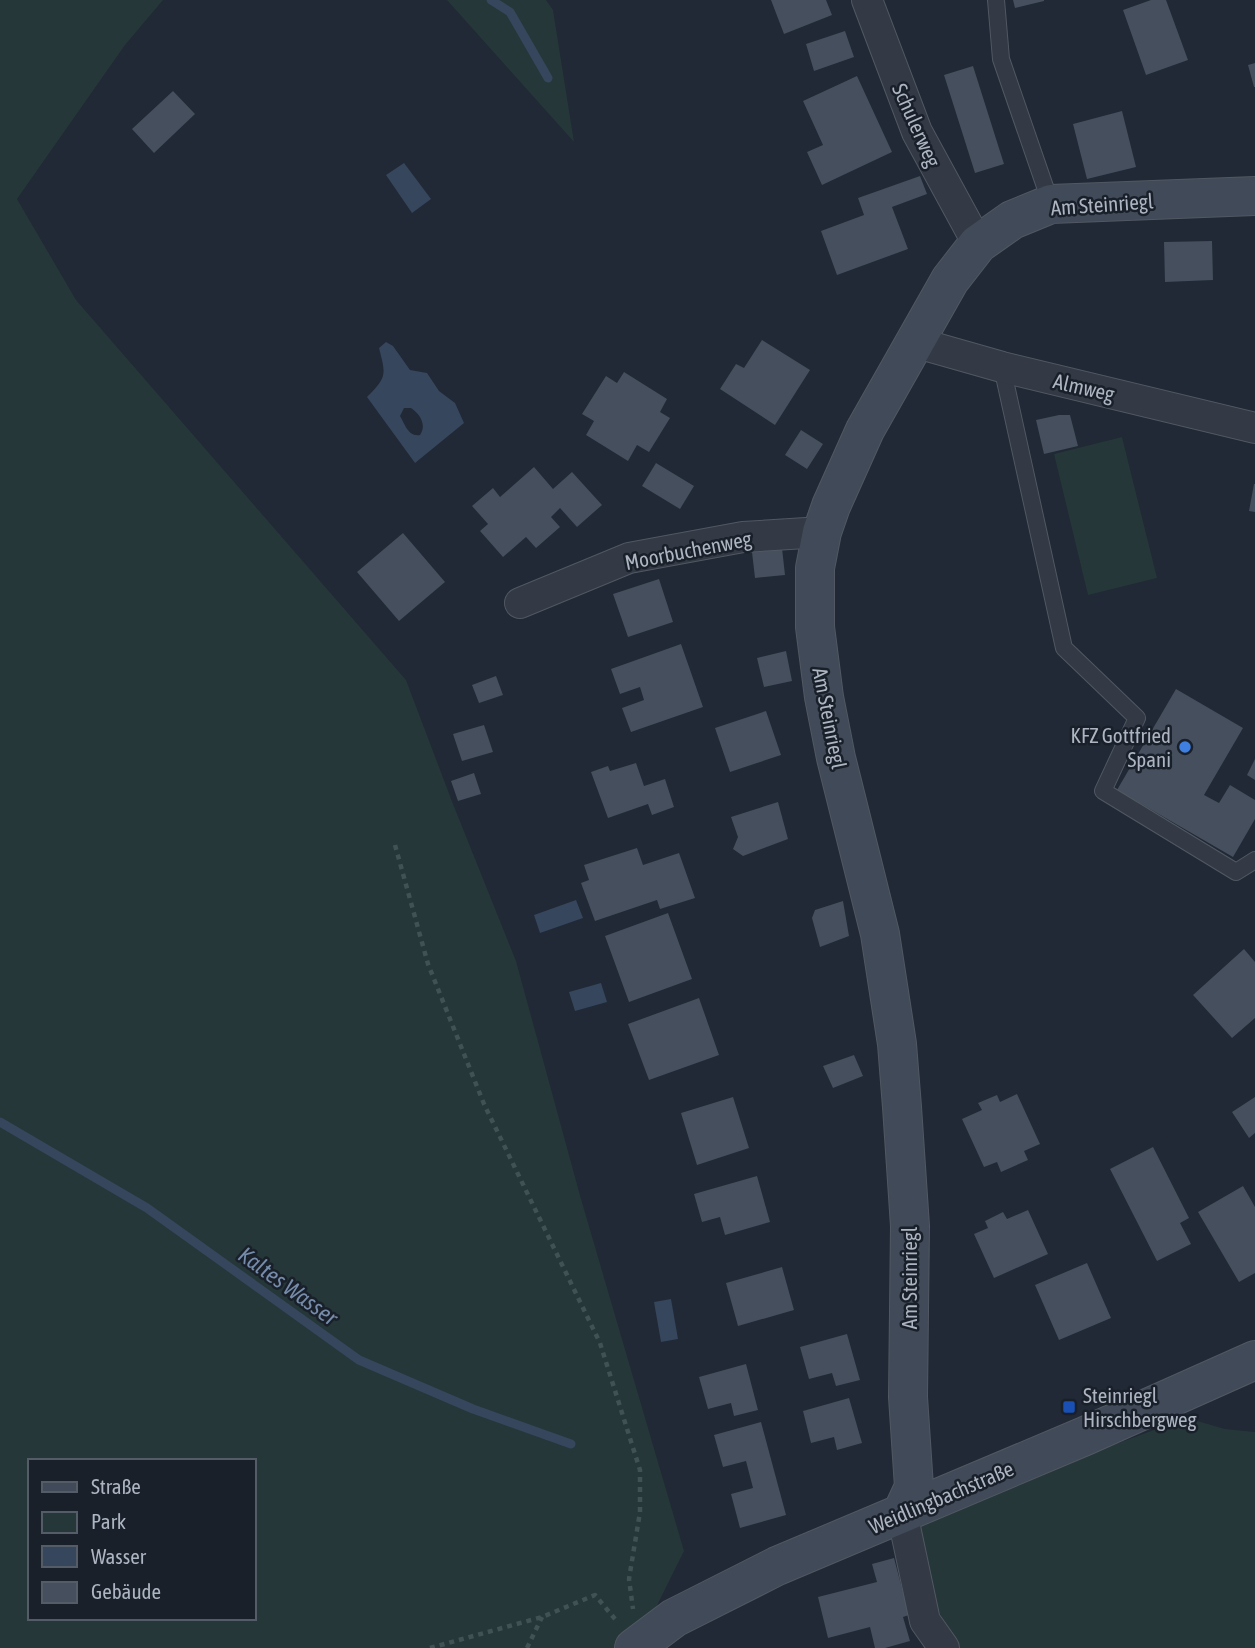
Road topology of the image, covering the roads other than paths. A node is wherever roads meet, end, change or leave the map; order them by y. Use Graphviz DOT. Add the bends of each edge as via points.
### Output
graph roads {
  1 [pos="867,0"];
  2 [pos="996,0"];
  3 [pos="1255,196"];
  4 [pos="1051,204"];
  5 [pos="978,244"];
  6 [pos="914,342"];
  7 [pos="1002,367"];
  8 [pos="1255,428"];
  9 [pos="822,533"];
  10 [pos="520,603"];
  11 [pos="1255,860"];
  12 [pos="1255,1360"];
  13 [pos="902,1513"];
  14 [pos="635,1646"];
  15 [pos="944,1648"];
  1 -- 5 [label="street, Schulerweg" via="916,132"];
  2 -- 4 [label="lane" via="1001,59"];
  3 -- 4 [label="street, Am Steinriegl"];
  4 -- 5 [label="street, Am Steinriegl" via="1012,220"];
  5 -- 6 [label="street, Am Steinriegl" via="950,280"];
  6 -- 7 [label="street, Almweg"];
  6 -- 9 [label="street, Am Steinriegl" via="865,430"];
  7 -- 8 [label="street, Almweg"];
  7 -- 11 [label="lane" via="1064,648 1137,718 1103,791 1236,872"];
  9 -- 10 [label="street, Moorbuchenweg" via="743,537 629,558"];
  9 -- 13 [label="street, Am Steinriegl" via="815,627 824,697 880,934 897,1044 910,1226 908,1396 914,1487"];
  12 -- 13 [label="street, Weidlingbachstraße"];
  13 -- 14 [label="street, Weidlingbachstraße" via="777,1566 674,1618"];
  13 -- 15 [label="street" via="925,1621"];
}
